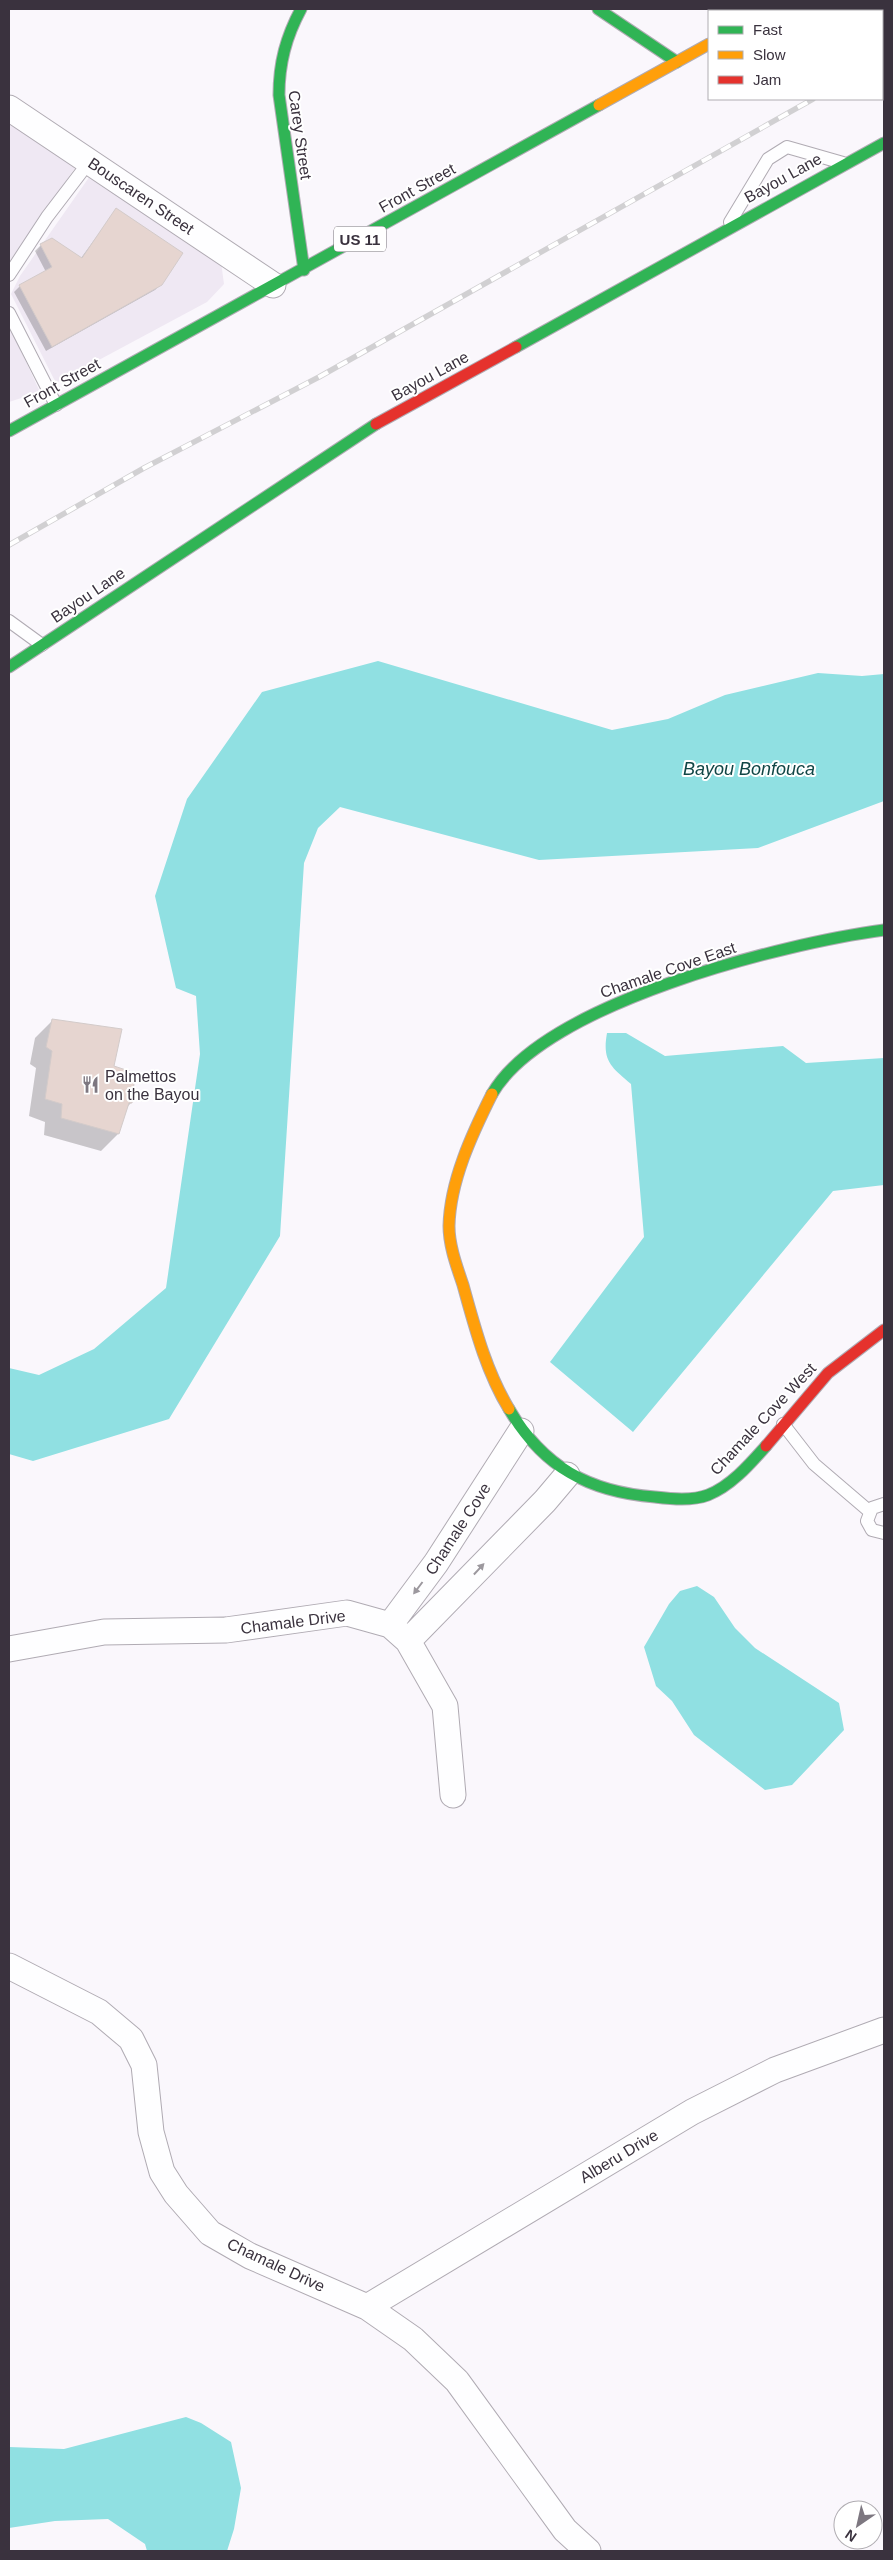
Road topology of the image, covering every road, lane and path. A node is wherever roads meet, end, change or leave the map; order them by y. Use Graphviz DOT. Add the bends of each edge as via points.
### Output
graph roads {
  1 [pos="301,9"];
  2 [pos="598,9"];
  3 [pos="708,45"];
  4 [pos="676,62"];
  5 [pos="9,108"];
  6 [pos="884,143"];
  7 [pos="89,162"];
  8 [pos="843,163"];
  9 [pos="727,228"];
  10 [pos="304,270"];
  11 [pos="9,275"];
  12 [pos="273,285"];
  13 [pos="9,313"];
  14 [pos="56,405"];
  15 [pos="9,431"];
  16 [pos="9,621"];
  17 [pos="42,645"];
  18 [pos="9,667"];
  19 [pos="884,930"];
  20 [pos="884,1330"];
  21 [pos="783,1424"];
  22 [pos="522,1431"];
  23 [pos="544,1455"];
  24 [pos="567,1475"];
  25 [pos="884,1504"];
  26 [pos="869,1512"];
  27 [pos="883,1534"];
  28 [pos="399,1633"];
  29 [pos="9,1649"];
  30 [pos="453,1795"];
  31 [pos="9,1966"];
  32 [pos="884,2030"];
  33 [pos="367,2307"];
  34 [pos="588,2551"];
  1 -- 10 [label="street, Carey Street" via="280,56 277,83"];
  2 -- 4 [label="street"];
  3 -- 4 [label="street, Front Street / US 11"];
  4 -- 10 [label="street, Front Street / US 11"];
  5 -- 7 [label="street, Bouscaren Street"];
  6 -- 8 [label="street, Bayou Lane"];
  7 -- 11 [label="lane"];
  7 -- 12 [label="street, Bouscaren Street"];
  8 -- 9 [label="street, Bayou Lane"];
  8 -- 9 [label="lane" via="787,147 768,159"];
  9 -- 17 [label="street, Bayou Lane" via="371,427"];
  10 -- 12 [label="street, Front Street / US 11"];
  12 -- 14 [label="street, Front Street / US 11"];
  13 -- 14 [label="lane"];
  14 -- 15 [label="street, Front Street / US 11"];
  16 -- 17 [label="lane"];
  17 -- 18 [label="street, Bayou Lane"];
  19 -- 22 [label="street, Chamale Cove East" via="752,958 624,1000 578,1020 528,1054 496,1087 472,1137 453,1190 449,1230 474,1327 500,1396"];
  20 -- 21 [label="street, Chamale Cove West" via="849,1355 814,1387"];
  21 -- 24 [label="street, Chamale Cove West" via="724,1487 695,1498 618,1494"];
  21 -- 26 [label="lane" via="814,1464"];
  22 -- 23 [label="street, Chamale Cove East"];
  22 -- 28 [label="street, Chamale Cove, one-way" via="436,1564"];
  23 -- 24 [label="street, Chamale Cove West"];
  28 -- 24 [label="street, Chamale Cove, one-way" via="545,1501"];
  25 -- 26 [label="lane" via="876,1505"];
  26 -- 27 [label="lane" via="869,1526"];
  28 -- 29 [label="street, Chamale Drive" via="347,1613 226,1630 104,1632"];
  28 -- 30 [label="street" via="445,1706"];
  31 -- 33 [label="street, Chamale Drive" via="99,2012 131,2038 144,2065 151,2132 162,2172 176,2194 210,2233 250,2256"];
  32 -- 33 [label="street, Alberu Drive" via="775,2070 692,2112"];
  33 -- 34 [label="street, Chamale Drive" via="413,2339 457,2381 565,2530"];
}
